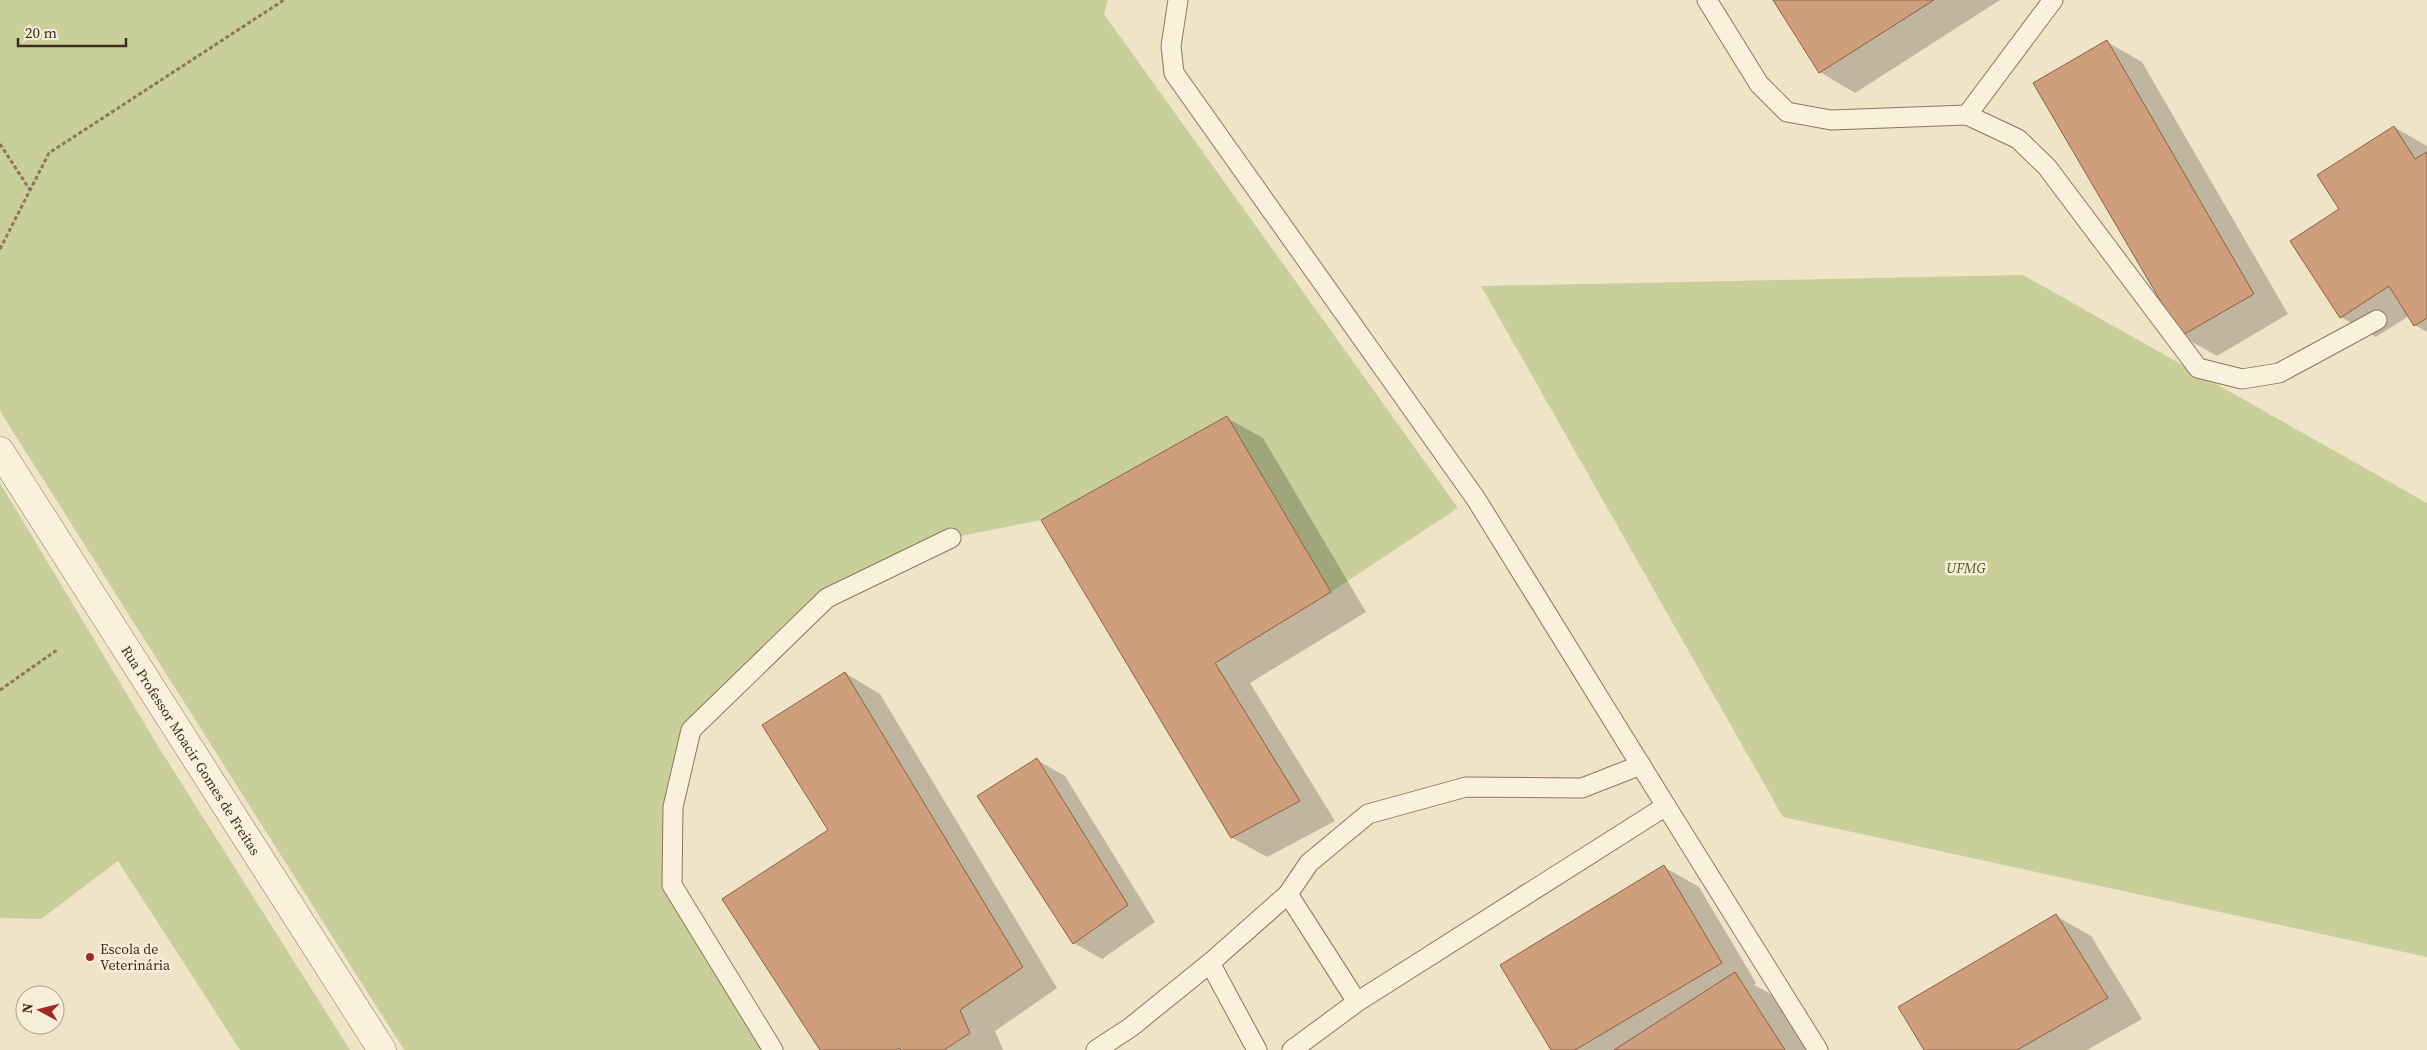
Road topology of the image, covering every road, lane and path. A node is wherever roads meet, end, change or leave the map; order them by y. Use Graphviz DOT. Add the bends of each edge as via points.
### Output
graph roads {
  1 [pos="284,0"];
  2 [pos="1178,0"];
  3 [pos="1707,0"];
  4 [pos="2053,0"];
  5 [pos="1967,115"];
  6 [pos="0,144"];
  7 [pos="30,190"];
  8 [pos="0,250"];
  9 [pos="2377,320"];
  10 [pos="0,451"];
  11 [pos="951,538"];
  12 [pos="57,650"];
  13 [pos="0,690"];
  14 [pos="1641,765"];
  15 [pos="1666,806"];
  16 [pos="1288,894"];
  17 [pos="1210,963"];
  18 [pos="1357,1002"];
  19 [pos="382,1050"];
  20 [pos="773,1050"];
  21 [pos="1096,1050"];
  22 [pos="1257,1050"];
  23 [pos="1292,1050"];
  24 [pos="1818,1050"];
  1 -- 7 [label="path" via="49,153"];
  2 -- 14 [label="lane" via="1171,46 1174,73 1476,499"];
  3 -- 5 [label="lane" via="1759,84 1787,112 1831,120"];
  4 -- 5 [label="lane"];
  5 -- 9 [label="lane" via="2018,139 2047,167 2198,368 2242,379 2279,374"];
  6 -- 7 [label="path"];
  7 -- 8 [label="path"];
  10 -- 19 [label="street, Rua Professor Moacir Gomes de Freitas"];
  11 -- 20 [label="lane" via="827,598 691,730 673,807 672,885"];
  12 -- 13 [label="path"];
  14 -- 15 [label="lane"];
  14 -- 16 [label="lane" via="1582,788 1466,787 1368,814 1309,863"];
  15 -- 18 [label="lane"];
  15 -- 24 [label="lane"];
  16 -- 17 [label="lane"];
  16 -- 18 [label="lane"];
  17 -- 21 [label="lane" via="1131,1027"];
  17 -- 22 [label="lane"];
  18 -- 23 [label="lane"];
}
